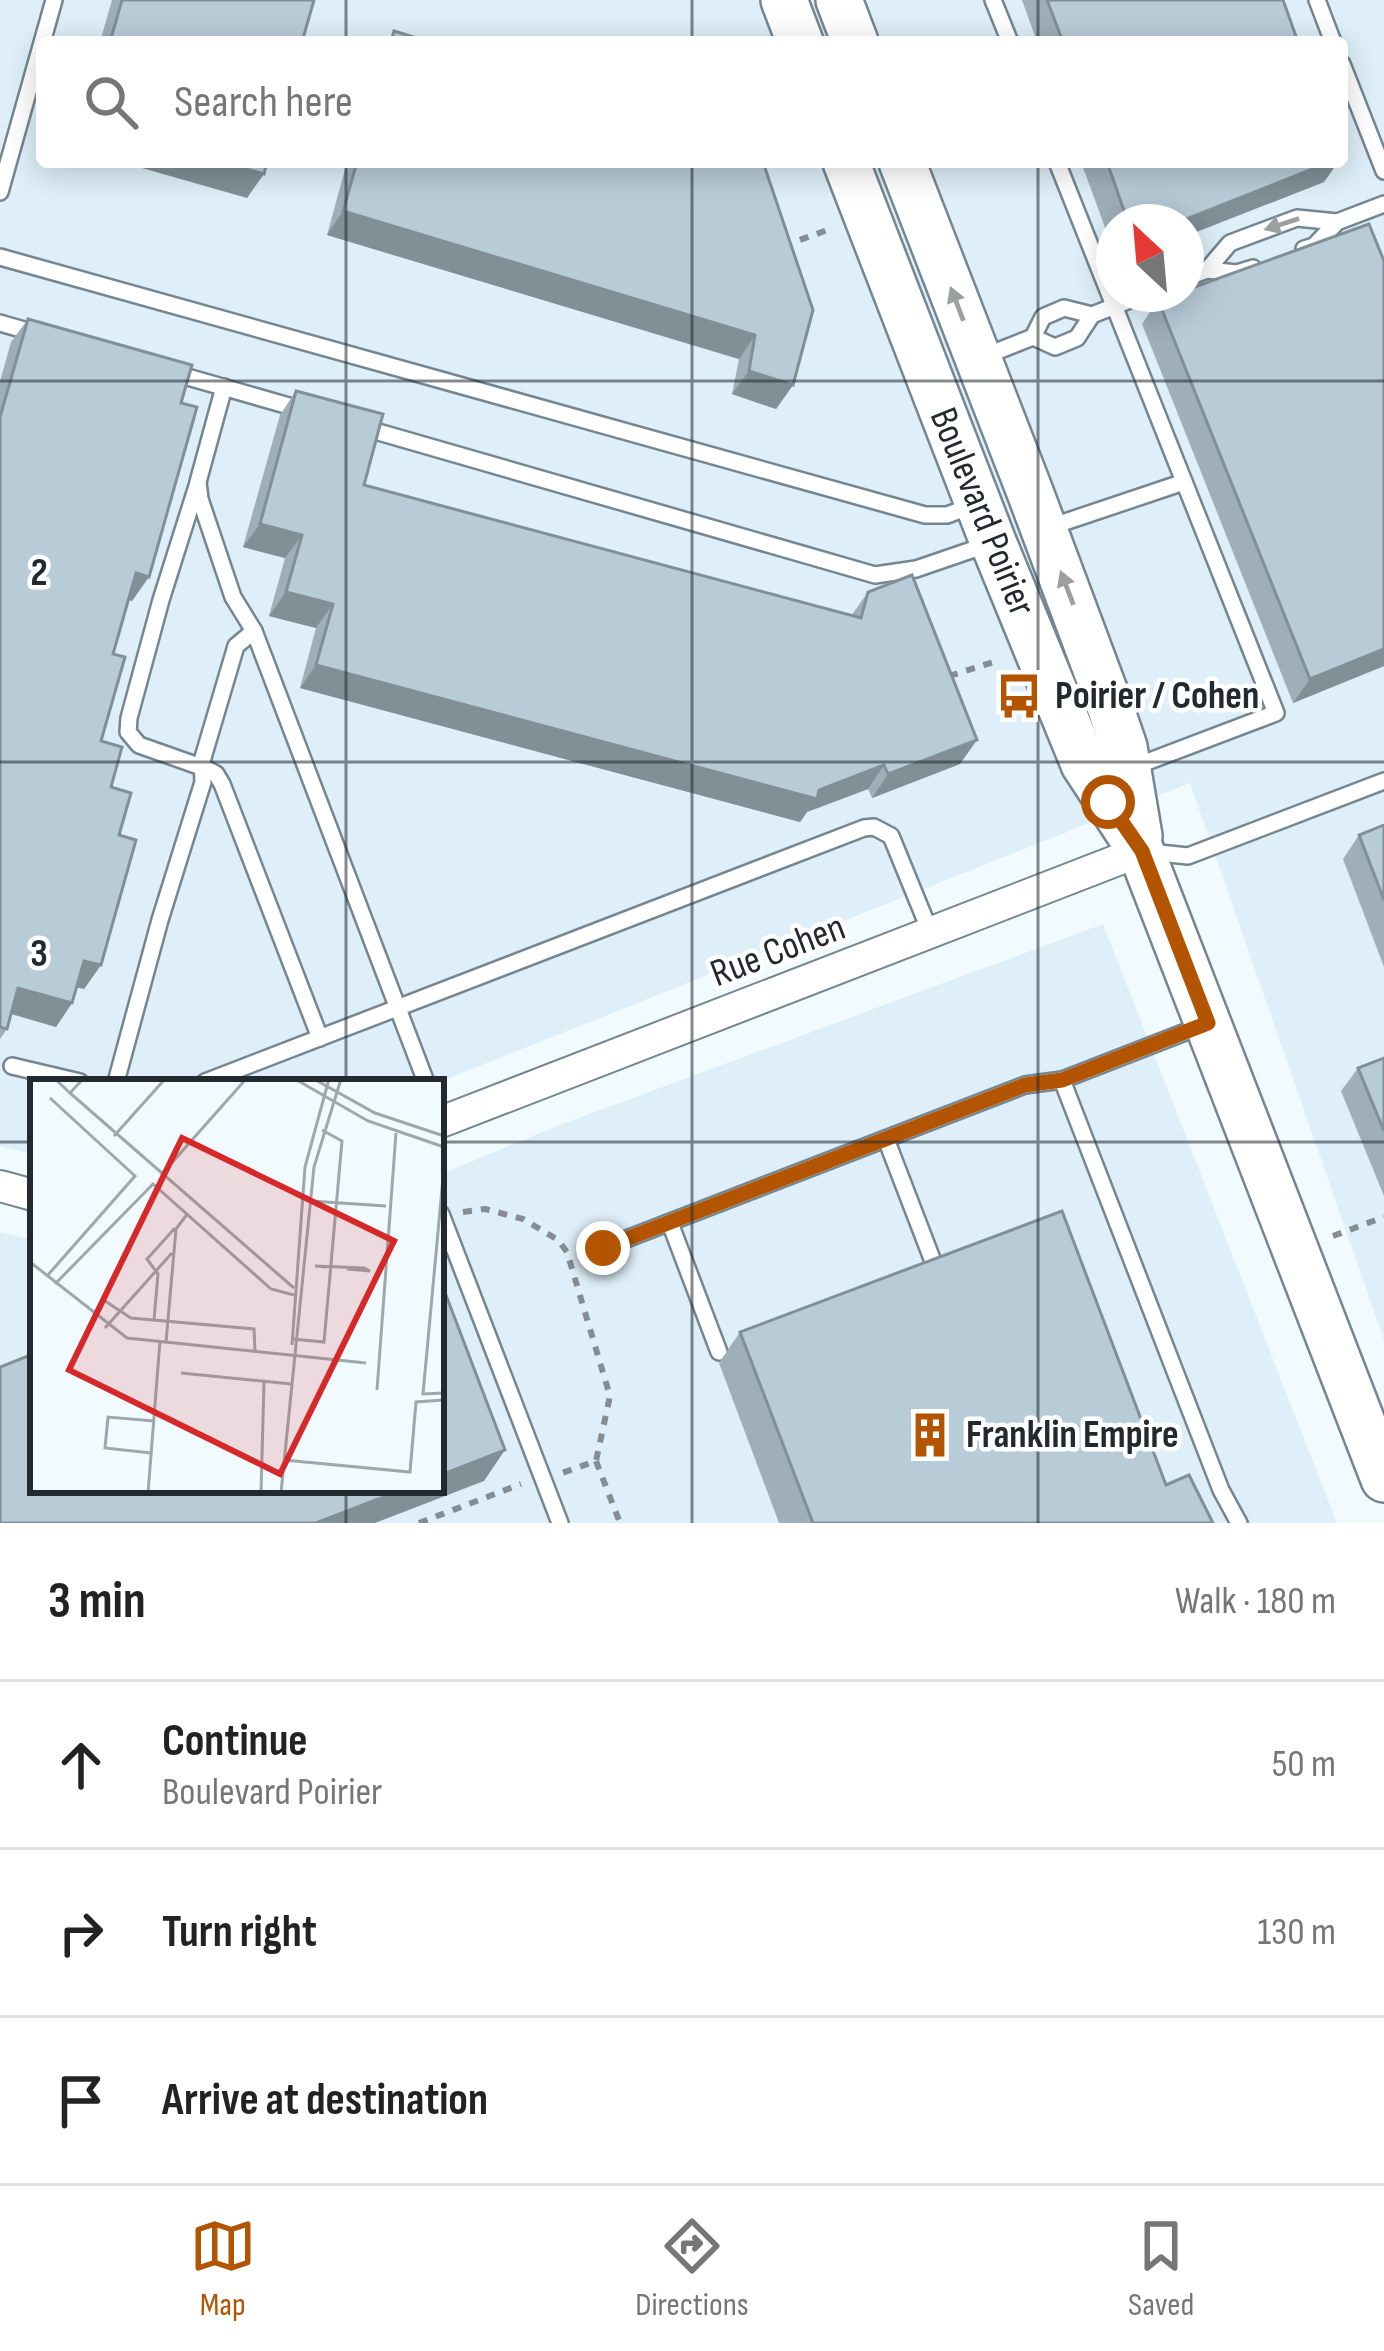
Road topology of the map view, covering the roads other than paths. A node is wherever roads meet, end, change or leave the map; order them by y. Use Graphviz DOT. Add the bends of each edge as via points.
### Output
graph roads {
  1 [pos="54,0"];
  2 [pos="784,0"];
  3 [pos="993,0"];
  4 [pos="1317,0"];
  5 [pos="44,36"];
  6 [pos="798,36"];
  7 [pos="1008,36"];
  8 [pos="1332,36"];
  9 [pos="36,64"];
  10 [pos="1348,79"];
  11 [pos="848,168"];
  12 [pos="904,168"];
  13 [pos="1060,168"];
  14 [pos="1384,171"];
  15 [pos="0,192"];
  16 [pos="1384,205"];
  17 [pos="1337,222"];
  18 [pos="1295,253"];
  19 [pos="0,257"];
  20 [pos="1096,260"];
  21 [pos="1276,260"];
  22 [pos="1207,269"];
  23 [pos="1204,270"];
  24 [pos="1099,312"];
  25 [pos="1116,312"];
  26 [pos="1092,315"];
  27 [pos="0,323"];
  28 [pos="1033,337"];
  29 [pos="62,340"];
  30 [pos="978,359"];
  31 [pos="163,369"];
  32 [pos="224,387"];
  33 [pos="314,413"];
  34 [pos="337,420"];
  35 [pos="198,482"];
  36 [pos="1184,482"];
  37 [pos="985,523"];
  38 [pos="1044,529"];
  39 [pos="254,632"];
  40 [pos="202,767"];
  41 [pos="1111,775"];
  42 [pos="1384,781"];
  43 [pos="1142,851"];
  44 [pos="931,934"];
  45 [pos="398,1007"];
  46 [pos="1208,1023"];
  47 [pos="320,1038"];
  48 [pos="12,1066"];
  49 [pos="67,1079"];
  50 [pos="117,1079"];
  51 [pos="213,1079"];
  52 [pos="425,1079"];
  53 [pos="1062,1080"];
  54 [pos="444,1120"];
  55 [pos="886,1139"];
  56 [pos="0,1186"];
  57 [pos="30,1194"];
  58 [pos="444,1222"];
  59 [pos="670,1223"];
  60 [pos="603,1248"];
  61 [pos="940,1280"];
  62 [pos="719,1352"];
  63 [pos="1379,1453"];
  64 [pos="560,1523"];
  65 [pos="1239,1523"];
  1 -- 5 [label="lane"];
  2 -- 6 [label="street"];
  3 -- 7 [label="lane"];
  4 -- 8 [label="lane"];
  9 -- 15 [label="lane"];
  10 -- 14 [label="lane"];
  11 -- 37 [label="street, Boulevard Poirier"];
  30 -- 12 [label="street, Boulevard Poirier, one-way"];
  13 -- 20 [label="lane"];
  16 -- 17 [label="lane"];
  17 -- 18 [label="lane"];
  17 -- 22 [label="lane, one-way" via="1297,218 1229,243"];
  19 -- 37 [label="lane" via="925,515"];
  21 -- 22 [label="lane" via="1237,273"];
  22 -- 23 [label="lane"];
  24 -- 26 [label="lane"];
  25 -- 36 [label="lane"];
  26 -- 28 [label="lane" via="1064,308 1043,316"];
  26 -- 28 [label="lane" via="1077,338 1055,347"];
  27 -- 29 [label="lane"];
  28 -- 30 [label="lane"];
  30 -- 38 [label="street, Boulevard Poirier"];
  31 -- 32 [label="lane"];
  32 -- 33 [label="lane"];
  32 -- 35 [label="lane"];
  34 -- 37 [label="lane" via="875,575 916,569"];
  35 -- 39 [label="lane" via="233,596"];
  35 -- 40 [label="lane" via="128,732 139,746"];
  36 -- 38 [label="lane"];
  36 -- 41 [label="lane" via="1276,713"];
  37 -- 41 [label="street, Boulevard Poirier" via="1084,764"];
  41 -- 38 [label="street, Boulevard Poirier, one-way" via="1118,728"];
  39 -- 40 [label="lane" via="236,646"];
  39 -- 45 [label="lane"];
  40 -- 47 [label="lane" via="222,784"];
  40 -- 50 [label="lane"];
  41 -- 43 [label="street, Boulevard Poirier"];
  42 -- 43 [label="lane" via="1188,856"];
  43 -- 44 [label="street, Rue Cohen"];
  43 -- 46 [label="street, Boulevard Poirier"];
  44 -- 45 [label="lane" via="896,845 874,827"];
  44 -- 54 [label="street, Rue Cohen"];
  45 -- 47 [label="lane"];
  45 -- 52 [label="lane"];
  46 -- 53 [label="lane"];
  46 -- 63 [label="street, Boulevard Poirier"];
  47 -- 51 [label="lane"];
  48 -- 49 [label="lane"];
  53 -- 55 [label="lane" via="1025,1085"];
  53 -- 65 [label="lane"];
  55 -- 59 [label="lane"];
  55 -- 61 [label="lane"];
  56 -- 57 [label="street"];
  58 -- 64 [label="lane"];
  59 -- 60 [label="lane"];
  59 -- 62 [label="lane"];
}
